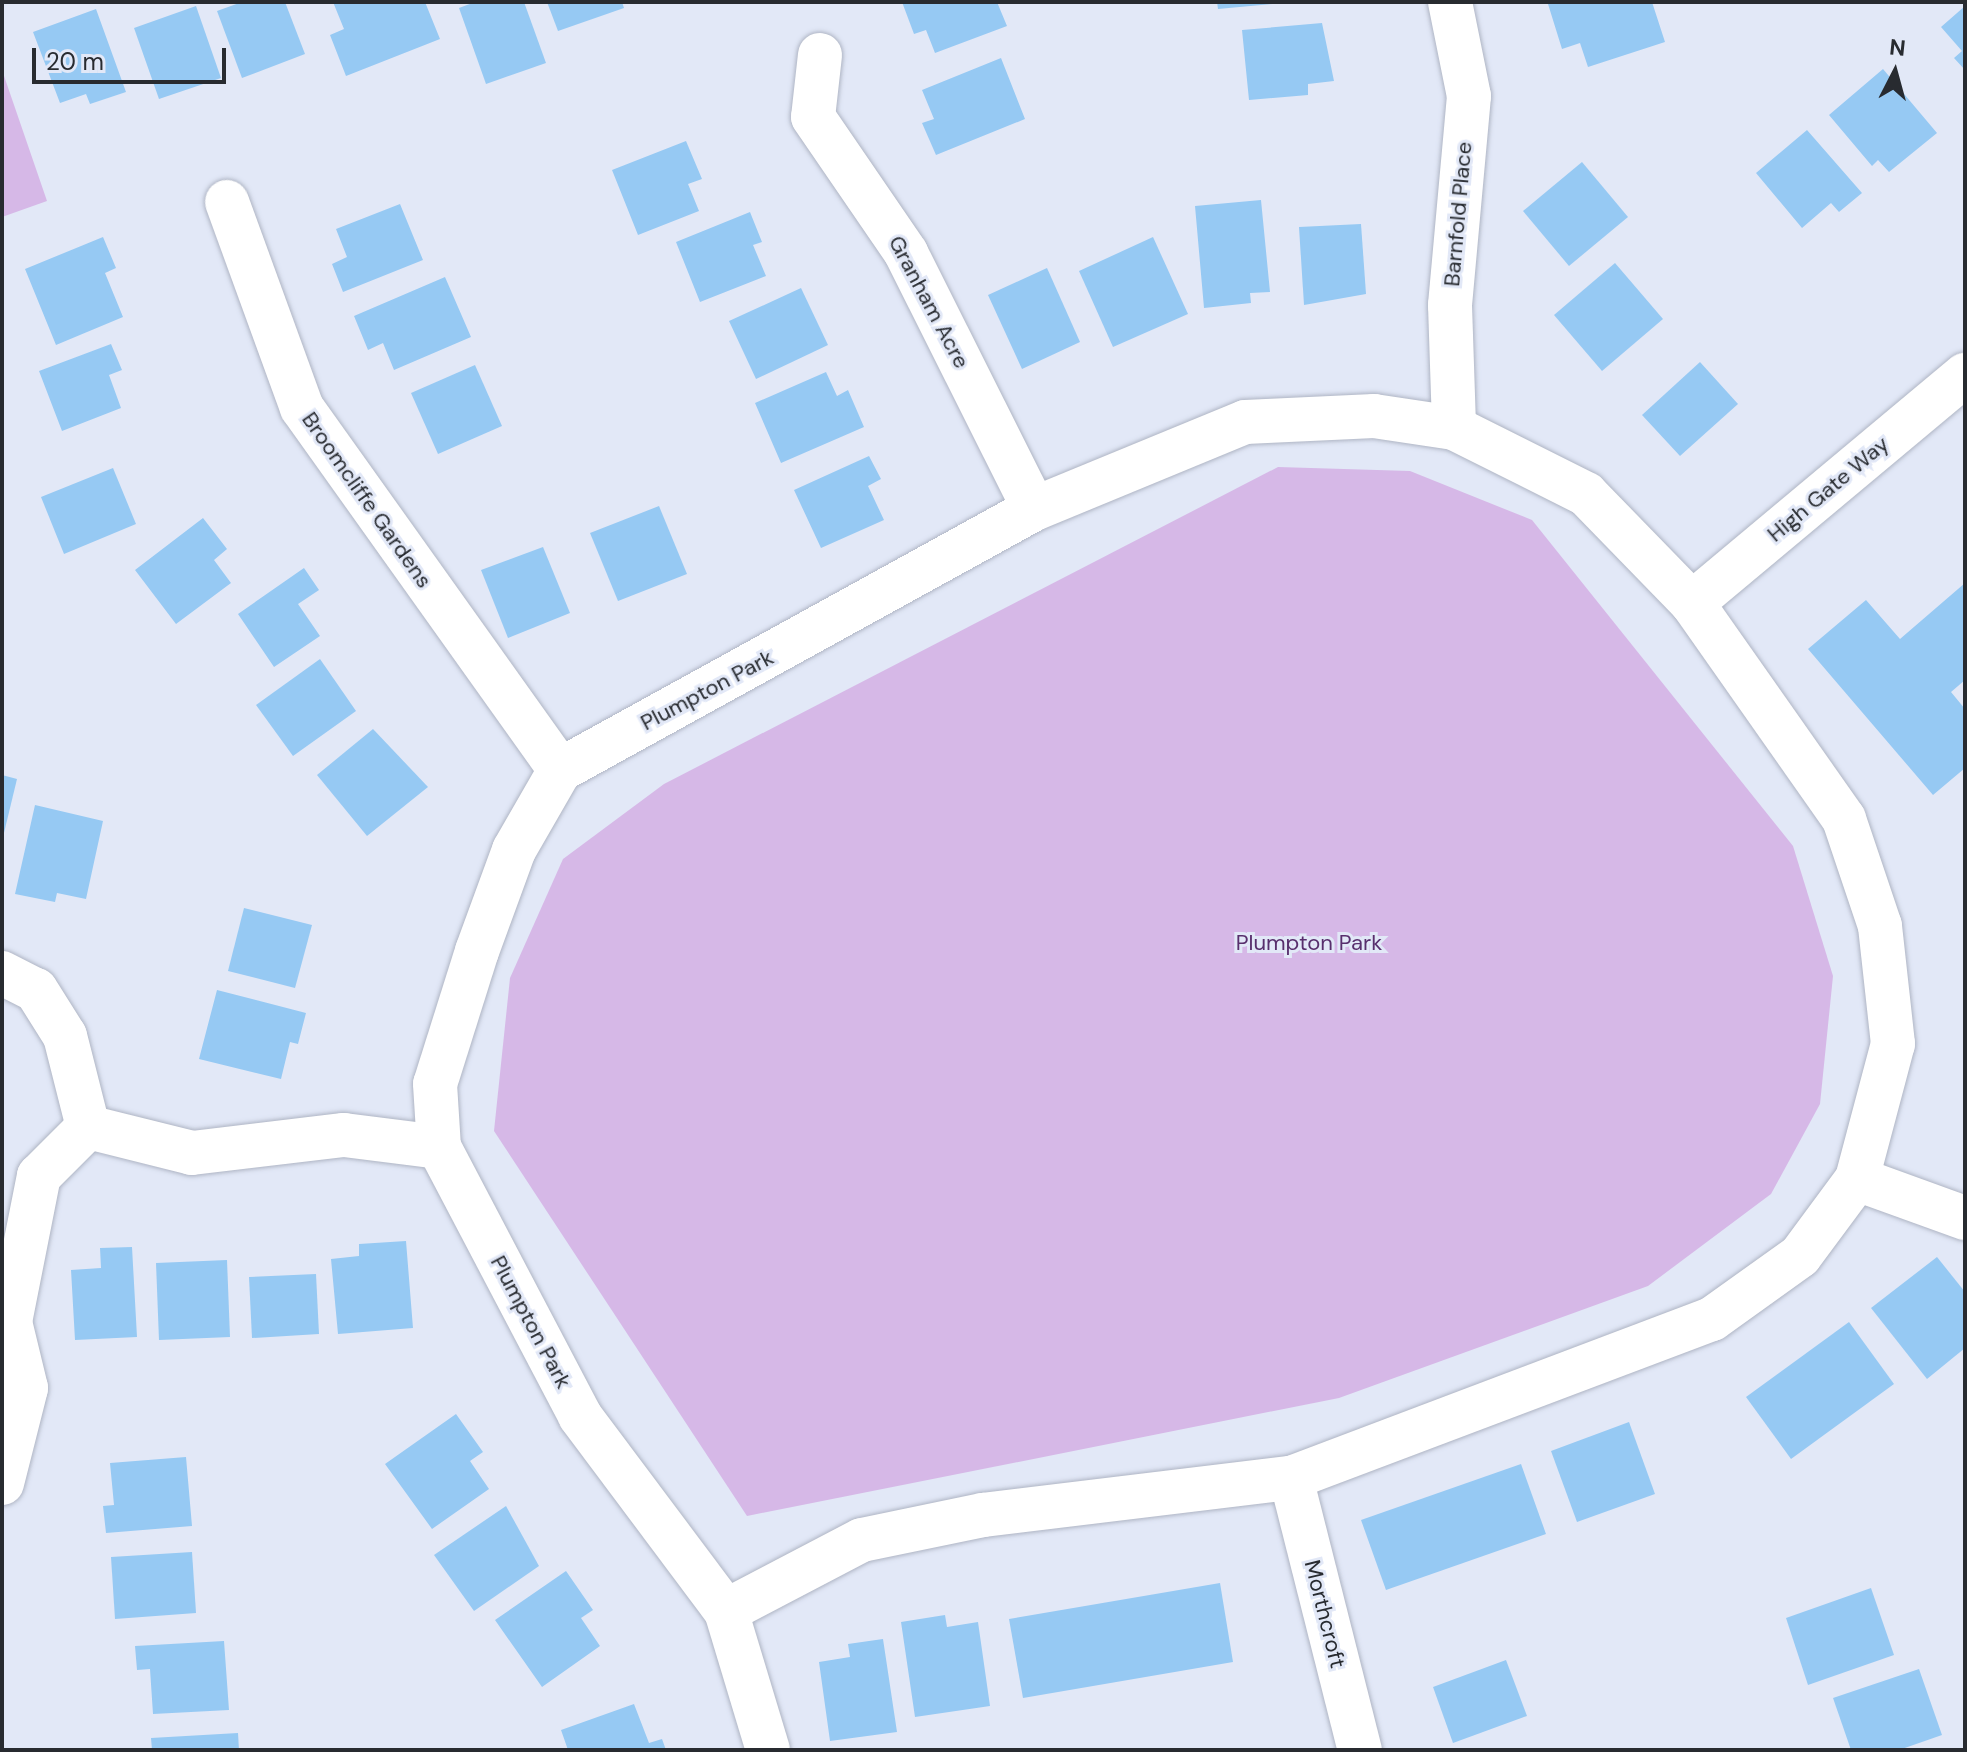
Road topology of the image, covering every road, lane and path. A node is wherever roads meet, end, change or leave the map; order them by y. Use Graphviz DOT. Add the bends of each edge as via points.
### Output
graph roads {
  1 [pos="1450,2"];
  2 [pos="820,55"];
  3 [pos="227,202"];
  4 [pos="1965,375"];
  5 [pos="1454,428"];
  6 [pos="1034,509"];
  7 [pos="1692,603"];
  8 [pos="560,770"];
  9 [pos="2,973"];
  10 [pos="88,1127"];
  11 [pos="439,1147"];
  12 [pos="1857,1179"];
  13 [pos="1965,1218"];
  14 [pos="1291,1478"];
  15 [pos="2,1483"];
  16 [pos="726,1611"];
  17 [pos="768,1750"];
  18 [pos="1360,1750"];
  1 -- 5 [label="street, Barnfold Place" via="1469,96 1450,305"];
  2 -- 6 [label="street, Granham Acre" via="813,117 906,253"];
  3 -- 8 [label="street, Broomcliffe Gardens" via="302,408"];
  4 -- 7 [label="street, High Gate Way"];
  5 -- 6 [label="street, Plumpton Park" via="1374,416 1245,422"];
  5 -- 7 [label="street, Plumpton Park" via="1586,494"];
  6 -- 8 [label="street, Plumpton Park"];
  7 -- 12 [label="street, Plumpton Park" via="1844,819 1880,926 1893,1044"];
  8 -- 11 [label="street, Plumpton Park" via="514,850 477,951 435,1084"];
  9 -- 10 [label="street" via="36,990 65,1036"];
  10 -- 11 [label="street" via="192,1153 344,1135"];
  10 -- 15 [label="street" via="39,1176 10,1322 26,1388"];
  11 -- 16 [label="street, Plumpton Park" via="580,1416"];
  12 -- 13 [label="street"];
  12 -- 14 [label="street, Plumpton Park" via="1800,1256 1712,1319"];
  14 -- 16 [label="street, Plumpton Park" via="983,1515 862,1540"];
  14 -- 18 [label="street, Morthcroft"];
  16 -- 17 [label="street, Plumpton Park"];
}
